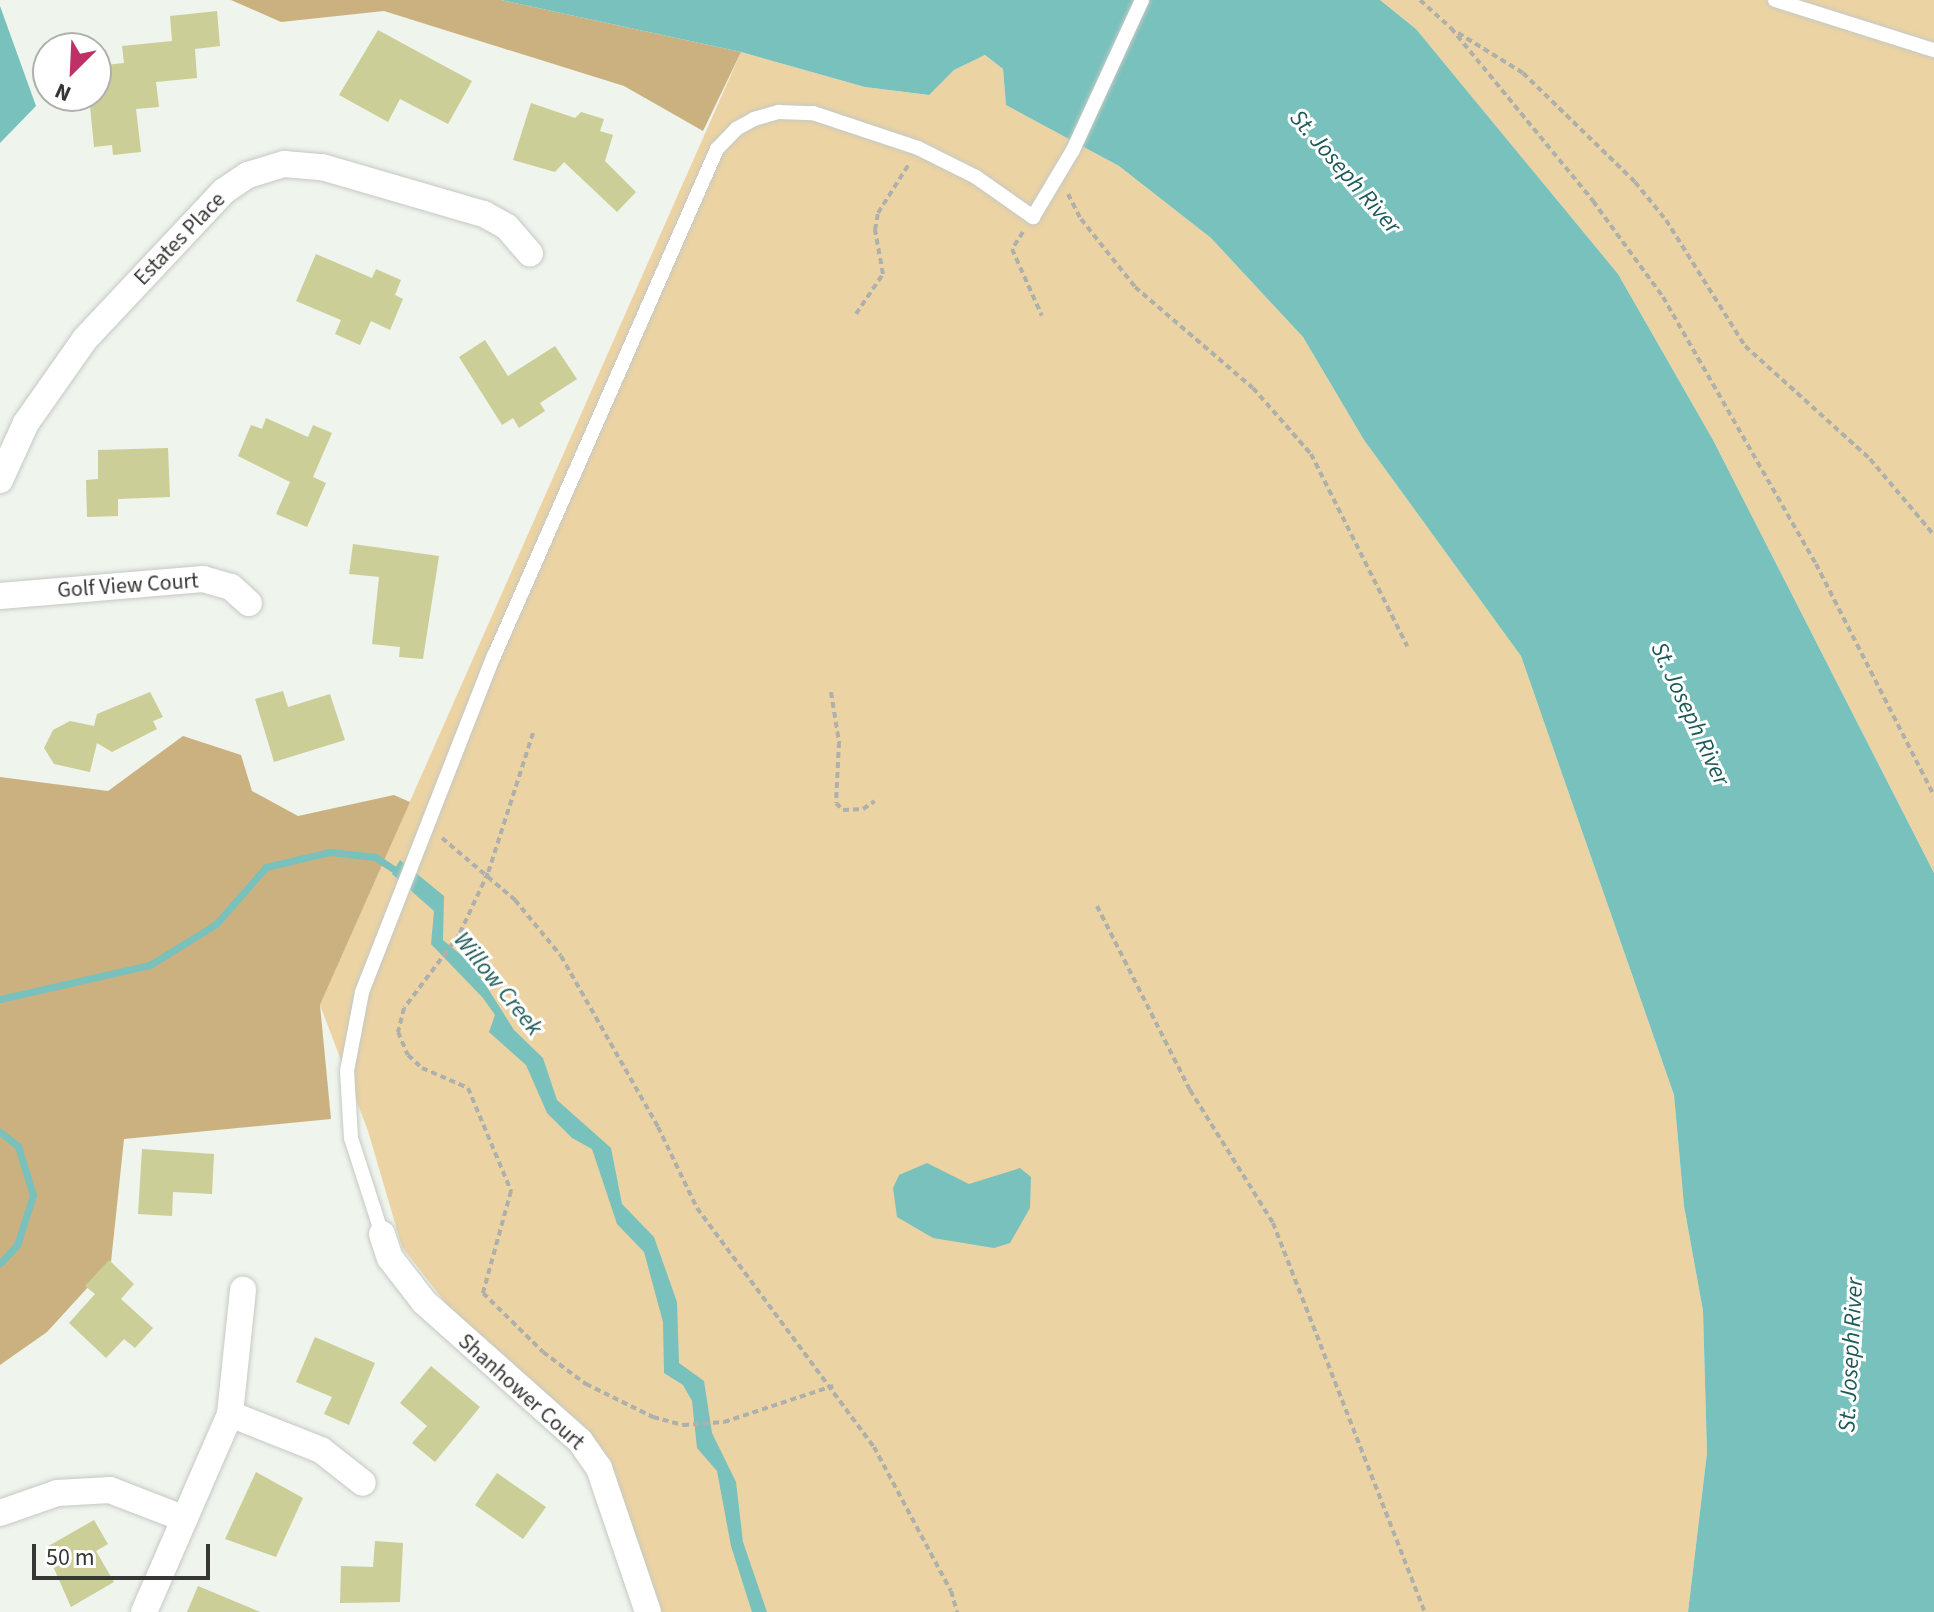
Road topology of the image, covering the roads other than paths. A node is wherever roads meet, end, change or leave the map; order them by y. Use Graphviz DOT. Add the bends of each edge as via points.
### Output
graph roads {
  1 [pos="1142,0"];
  2 [pos="1775,0"];
  3 [pos="1934,50"];
  4 [pos="530,253"];
  5 [pos="0,480"];
  6 [pos="0,596"];
  7 [pos="249,603"];
  8 [pos="382,1234"];
  9 [pos="243,1290"];
  10 [pos="230,1414"];
  11 [pos="363,1483"];
  12 [pos="0,1513"];
  13 [pos="185,1519"];
  14 [pos="144,1612"];
  15 [pos="648,1612"];
  1 -- 8 [label="lane" via="1073,150 1033,217 976,177 848,121 779,112 736,129 717,149 555,511 362,992 347,1071 351,1138"];
  2 -- 3 [label="lane"];
  4 -- 5 [label="street, Estates Place" via="507,227 484,214 322,167 284,164 248,175 224,191 85,339 26,423"];
  6 -- 7 [label="street, Golf View Court" via="203,579 231,587"];
  8 -- 15 [label="street, Shanhower Court" via="390,1258 424,1302 580,1441 599,1468"];
  9 -- 10 [label="street"];
  10 -- 11 [label="street" via="321,1450"];
  10 -- 13 [label="street"];
  12 -- 13 [label="street" via="57,1493 110,1490"];
  13 -- 14 [label="street"];
}
